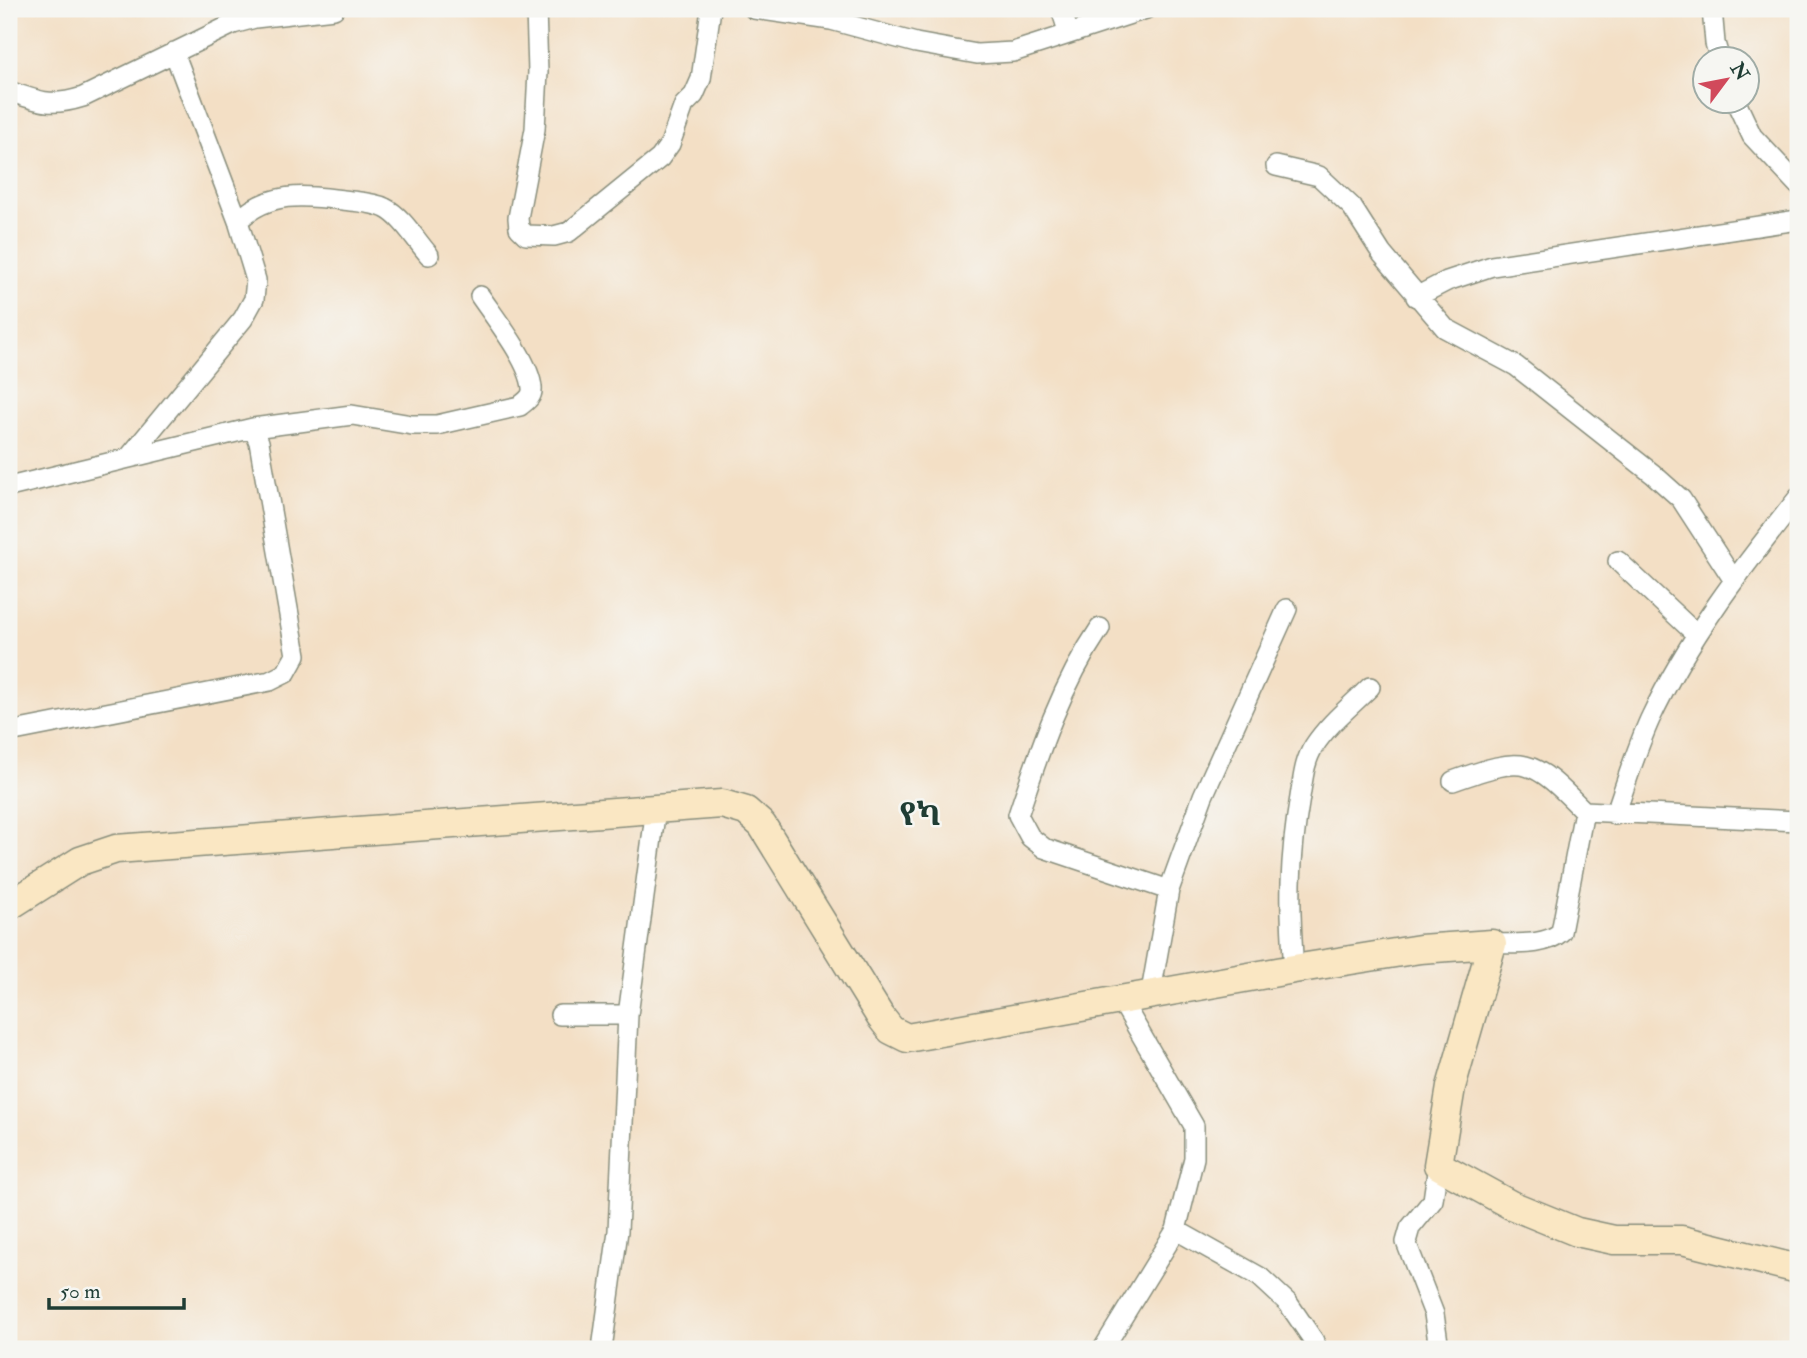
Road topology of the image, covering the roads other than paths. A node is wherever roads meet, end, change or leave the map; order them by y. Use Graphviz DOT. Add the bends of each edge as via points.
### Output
graph roads {
  1 [pos="334,9"];
  2 [pos="536,9"];
  3 [pos="711,9"];
  4 [pos="754,9"];
  5 [pos="1061,9"];
  6 [pos="1146,9"];
  7 [pos="1712,9"];
  8 [pos="834,15"];
  9 [pos="1069,34"];
  10 [pos="1716,46"];
  11 [pos="174,52"];
  12 [pos="9,92"];
  13 [pos="1743,116"];
  14 [pos="1276,166"];
  15 [pos="1798,185"];
  16 [pos="1798,220"];
  17 [pos="238,221"];
  18 [pos="429,256"];
  19 [pos="480,296"];
  20 [pos="1416,297"];
  21 [pos="253,428"];
  22 [pos="131,456"];
  23 [pos="9,487"];
  24 [pos="1798,498"];
  25 [pos="1618,561"];
  26 [pos="1733,579"];
  27 [pos="1287,609"];
  28 [pos="1100,628"];
  29 [pos="1696,634"];
  30 [pos="1370,687"];
  31 [pos="9,732"];
  32 [pos="1453,781"];
  33 [pos="656,808"];
  34 [pos="1584,811"];
  35 [pos="1615,814"];
  36 [pos="1798,821"];
  37 [pos="1169,890"];
  38 [pos="9,906"];
  39 [pos="1492,944"];
  40 [pos="1294,969"];
  41 [pos="1151,992"];
  42 [pos="1121,1000"];
  43 [pos="560,1015"];
  44 [pos="628,1015"];
  45 [pos="1438,1165"];
  46 [pos="1176,1230"];
  47 [pos="1798,1269"];
  48 [pos="1314,1342"];
  49 [pos="602,1349"];
  50 [pos="1103,1349"];
  51 [pos="1439,1349"];
  1 -- 11 [label="street" via="255,18"];
  2 -- 3 [label="street" via="535,129 518,218 526,235 554,236 585,222 660,158 670,144 684,105 701,79"];
  4 -- 8 [label="street"];
  5 -- 9 [label="street"];
  6 -- 9 [label="street"];
  7 -- 10 [label="street"];
  8 -- 9 [label="street" via="916,43 977,54 1013,52"];
  11 -- 12 [label="street" via="62,104 42,104"];
  11 -- 17 [label="street"];
  13 -- 15 [label="street" via="1752,136"];
  14 -- 20 [label="street" via="1319,176 1352,207"];
  16 -- 20 [label="street" via="1492,266"];
  17 -- 18 [label="street" via="252,207 286,196 374,205 388,209"];
  17 -- 22 [label="street" via="256,280 254,299 243,319"];
  19 -- 21 [label="street" via="514,346 532,388 530,398 520,406 437,425 352,415"];
  20 -- 26 [label="street" via="1445,328 1516,366 1653,474 1681,499"];
  21 -- 22 [label="street"];
  21 -- 31 [label="street" via="296,655 286,673 270,681"];
  22 -- 23 [label="street"];
  24 -- 26 [label="street"];
  25 -- 29 [label="street"];
  26 -- 29 [label="street"];
  27 -- 37 [label="street" via="1203,796"];
  28 -- 37 [label="street" via="1075,666 1046,730 1018,815 1030,837 1044,848"];
  29 -- 35 [label="street" via="1650,720"];
  30 -- 40 [label="street" via="1328,727 1305,766 1289,893"];
  32 -- 34 [label="street" via="1496,765 1530,765"];
  33 -- 38 [label="street" via="116,849 80,861"];
  33 -- 42 [label="street" via="722,804 746,811 762,825 880,1016 891,1030 907,1038"];
  33 -- 44 [label="street"];
  34 -- 35 [label="street"];
  34 -- 39 [label="street" via="1561,932 1543,941"];
  35 -- 36 [label="street"];
  37 -- 41 [label="street"];
  39 -- 40 [label="street" via="1420,949"];
  39 -- 45 [label="street" via="1451,1087"];
  40 -- 41 [label="street"];
  41 -- 42 [label="street"];
  42 -- 46 [label="street" via="1194,1126 1194,1158"];
  43 -- 44 [label="street"];
  44 -- 49 [label="street" via="618,1231"];
  45 -- 47 [label="street" via="1511,1205 1577,1233 1614,1240 1682,1240"];
  45 -- 51 [label="street" via="1433,1200 1410,1228 1406,1242 1434,1314"];
  46 -- 48 [label="street" via="1260,1277 1288,1303"];
  46 -- 50 [label="street"];
}
